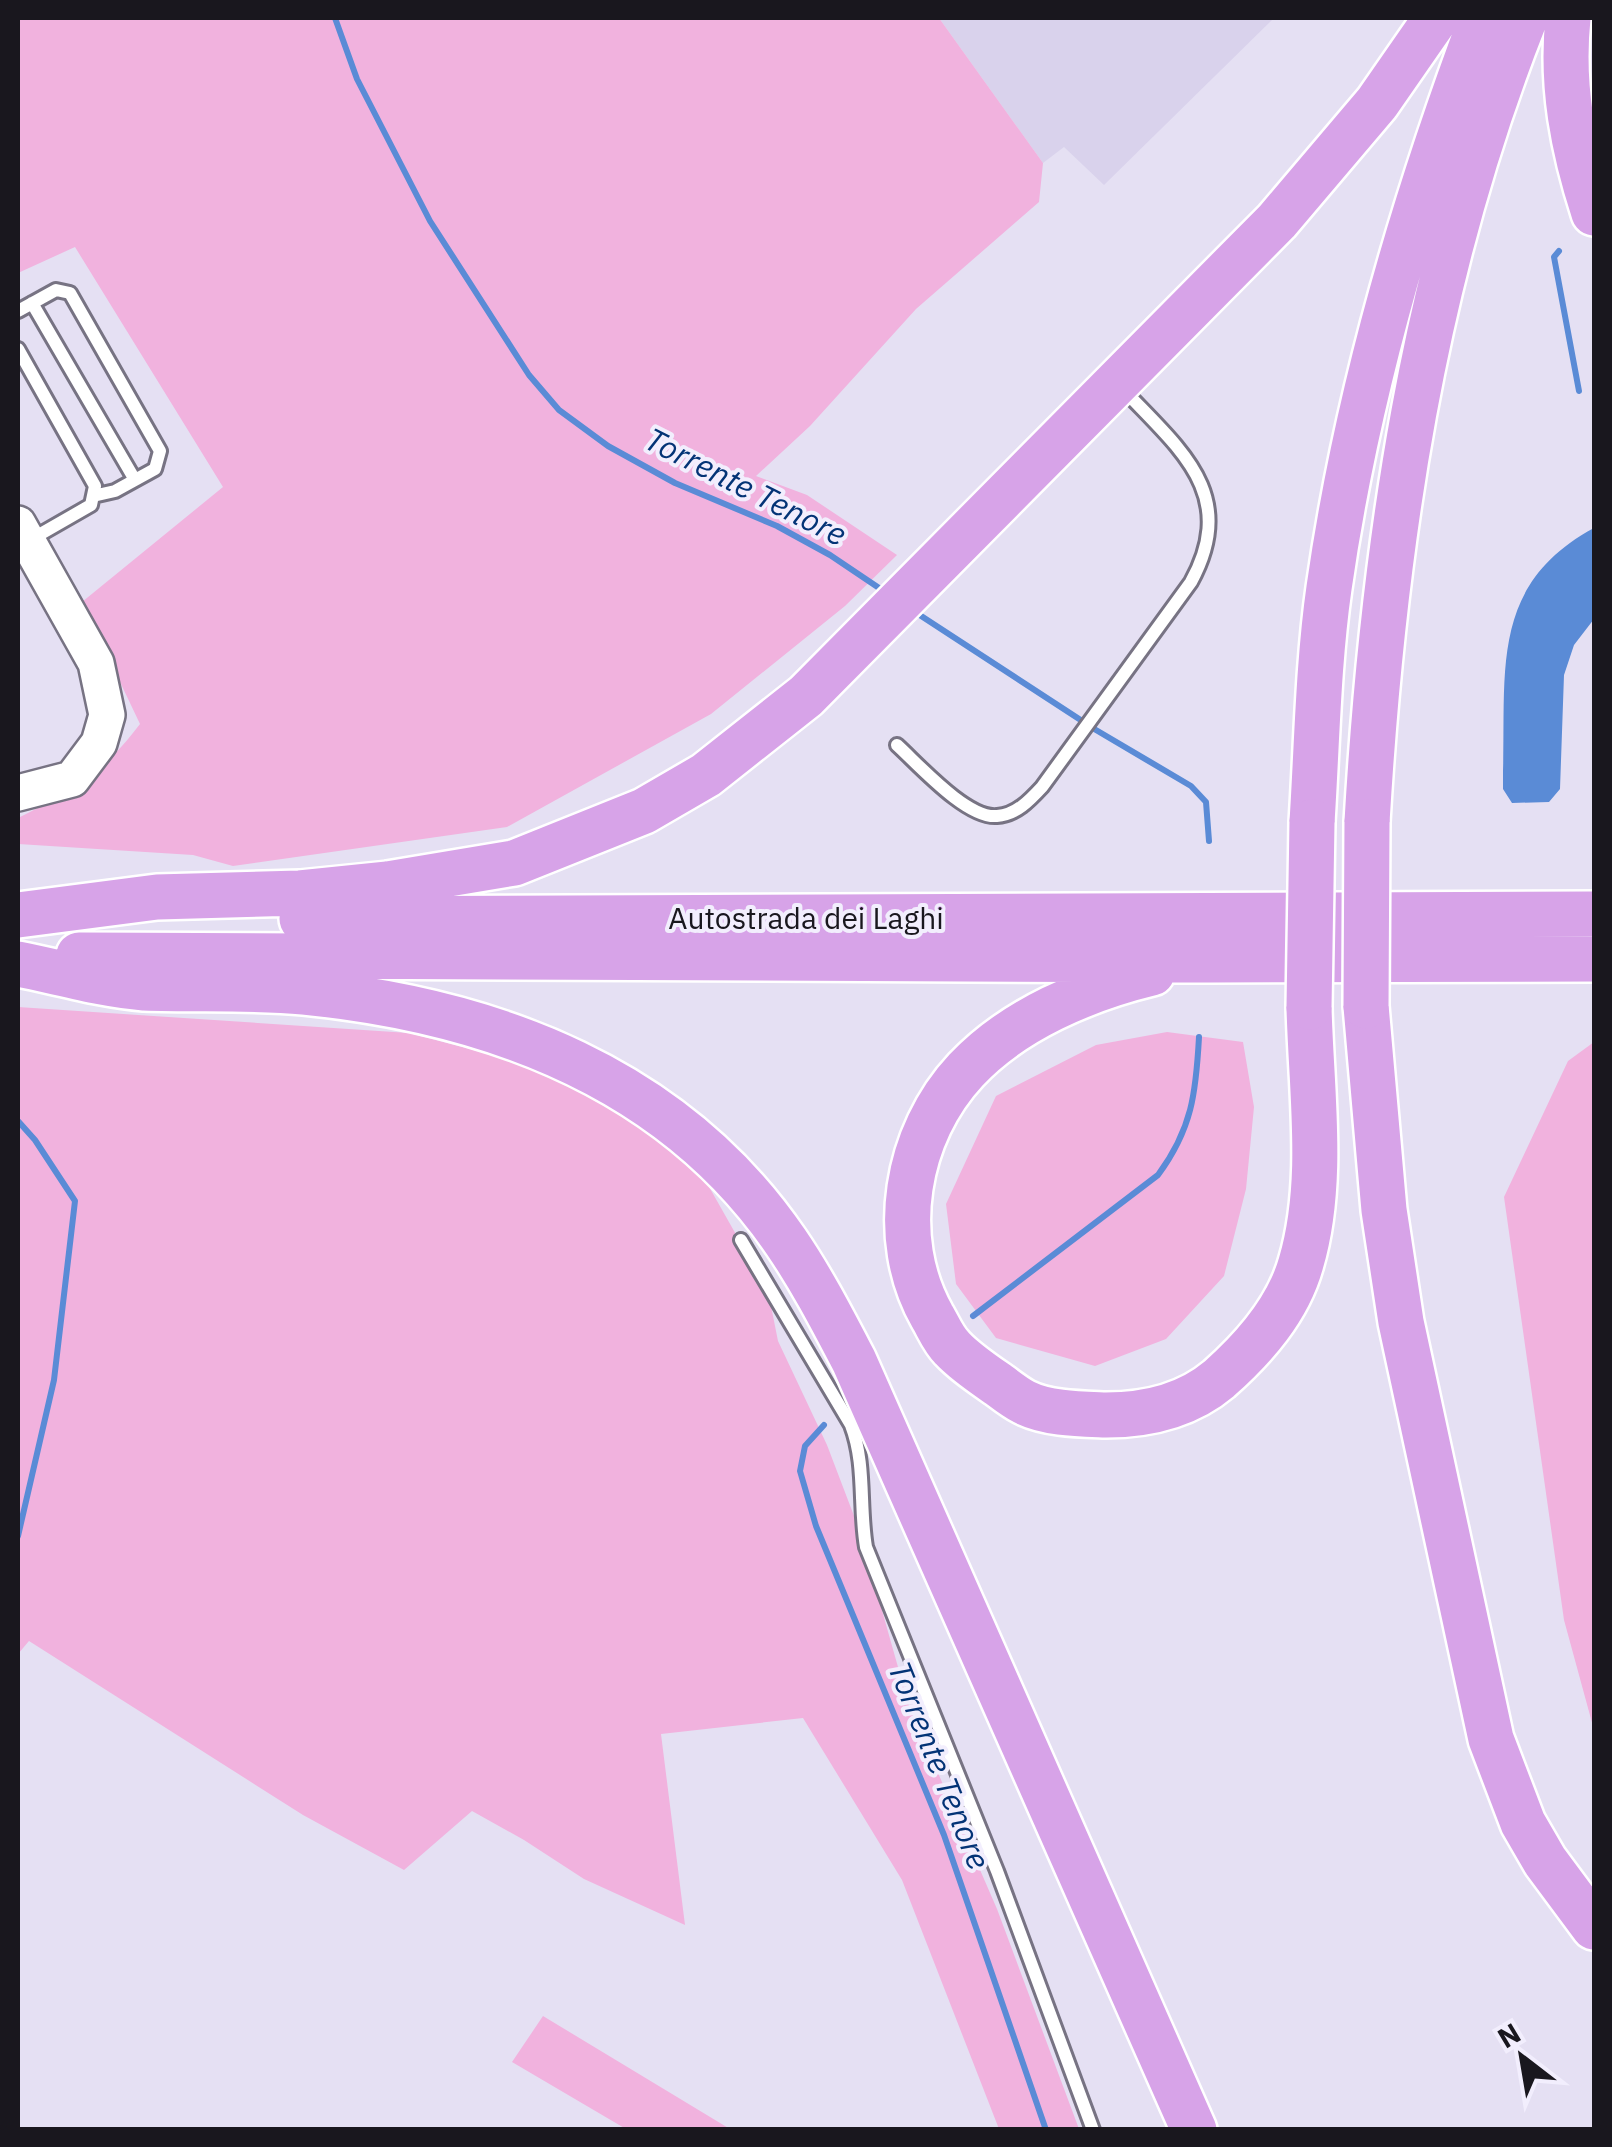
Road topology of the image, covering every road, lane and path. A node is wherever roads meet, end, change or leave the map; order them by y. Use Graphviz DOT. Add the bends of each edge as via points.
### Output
graph roads {
  1 [pos="1436,18"];
  2 [pos="1482,18"];
  3 [pos="1526,18"];
  4 [pos="1568,18"];
  5 [pos="1594,213"];
  6 [pos="32,303"];
  7 [pos="18,312"];
  8 [pos="18,349"];
  9 [pos="1116,382"];
  10 [pos="136,480"];
  11 [pos="93,496"];
  12 [pos="22,532"];
  13 [pos="897,745"];
  14 [pos="18,793"];
  15 [pos="1594,914"];
  16 [pos="18,917"];
  17 [pos="18,956"];
  18 [pos="1594,958"];
  19 [pos="1208,960"];
  20 [pos="18,964"];
  21 [pos="741,1240"];
  22 [pos="1594,1927"];
  23 [pos="1093,2130"];
  24 [pos="1194,2130"];
  1 -- 9 [label="highway" via="1328,164"];
  2 -- 19 [label="highway, bridge" via="1413,220 1364,393 1328,592 1312,822 1312,1206 1301,1265 1279,1312 1247,1354 1200,1394 1125,1415 1024,1402 949,1346 924,1302 910,1259 907,1208 916,1158 938,1107 966,1070 1006,1035 1122,980"];
  3 -- 22 [label="highway, bridge" via="1470,181 1417,386 1399,486 1367,822 1366,1006 1384,1210 1402,1322 1480,1688 1523,1823"];
  4 -- 5 [label="highway" via="1571,131"];
  6 -- 7 [label="lane"];
  6 -- 10 [label="lane"];
  6 -- 10 [label="lane" via="56,290 70,293 160,451 155,470"];
  8 -- 11 [label="lane" via="96,486"];
  9 -- 13 [label="lane" via="1192,464 1204,486 1210,531 1191,582 1025,804 986,816"];
  9 -- 16 [label="highway" via="806,696 706,775 644,810 514,863 388,884 156,897"];
  10 -- 11 [label="lane"];
  11 -- 12 [label="lane" via="91,504"];
  12 -- 14 [label="street" via="96,664 107,714 99,743 72,779"];
  15 -- 16 [label="highway, Autostrada dei Laghi"];
  17 -- 19 [label="highway, Autostrada dei Laghi"];
  18 -- 19 [label="highway, Autostrada dei Laghi"];
  20 -- 24 [label="highway" via="140,988 320,994 468,1022 598,1073 719,1164 785,1240 854,1361"];
  21 -- 23 [label="lane" via="860,1448 866,1546 998,1871"];
}
